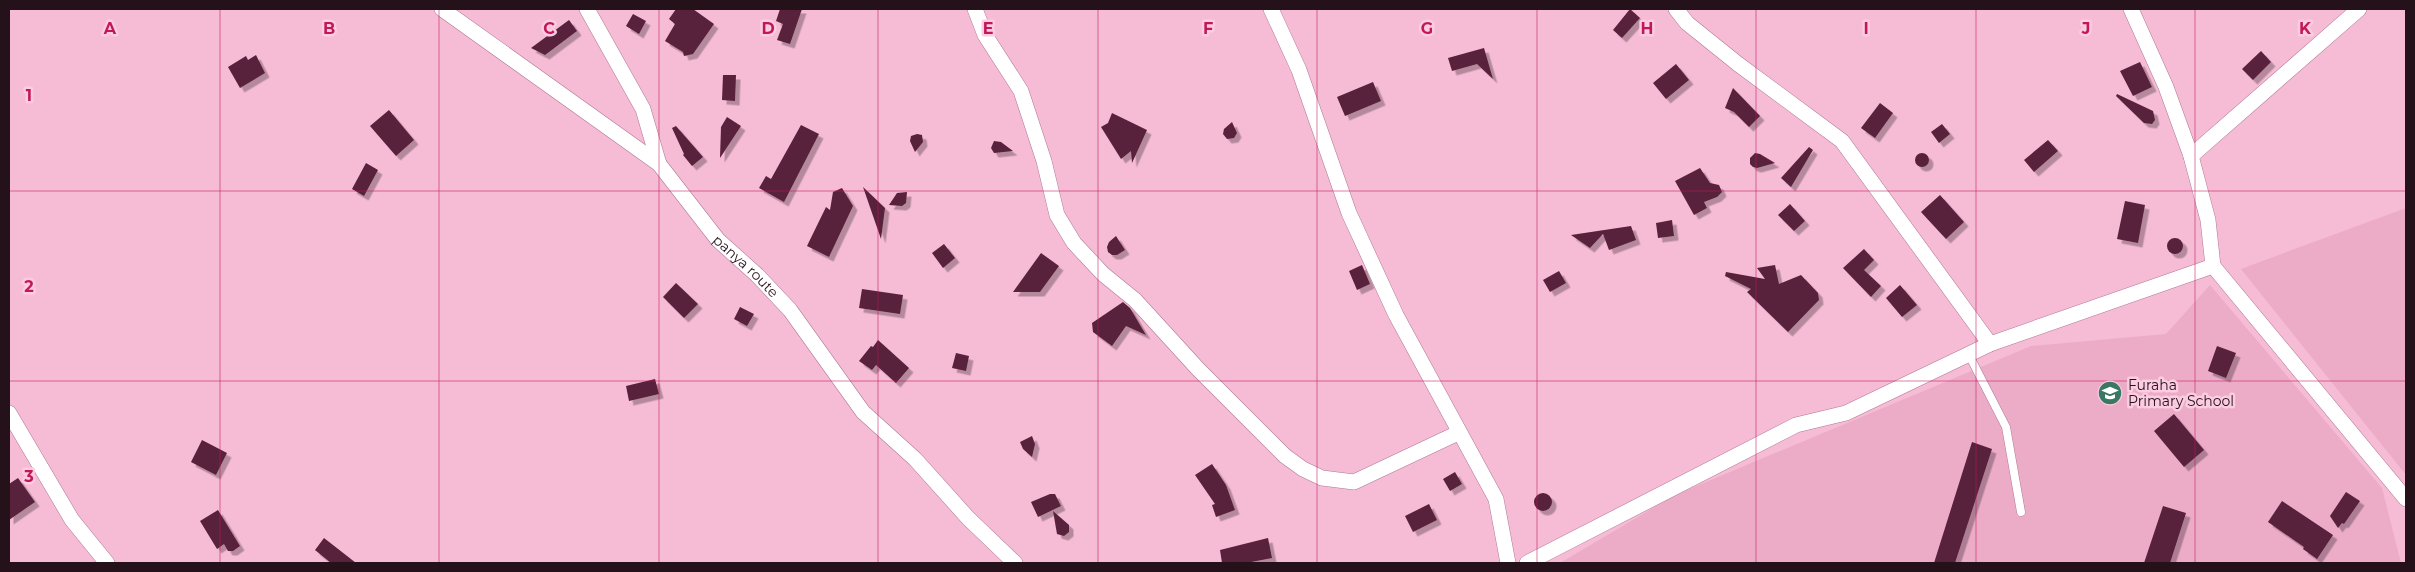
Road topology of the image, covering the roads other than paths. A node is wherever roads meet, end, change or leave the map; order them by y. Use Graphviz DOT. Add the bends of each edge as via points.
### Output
graph roads {
  1 [pos="442,9"];
  2 [pos="587,9"];
  3 [pos="975,9"];
  4 [pos="1271,9"];
  5 [pos="1676,9"];
  6 [pos="2131,9"];
  7 [pos="2359,9"];
  8 [pos="2191,156"];
  9 [pos="659,164"];
  10 [pos="2213,266"];
  11 [pos="1990,344"];
  12 [pos="1969,355"];
  13 [pos="9,413"];
  14 [pos="1458,433"];
  15 [pos="2406,499"];
  16 [pos="2020,512"];
  17 [pos="107,563"];
  18 [pos="1015,563"];
  19 [pos="1508,563"];
  20 [pos="1527,563"];
  1 -- 9 [label="street, panya route"];
  2 -- 9 [label="street" via="644,109"];
  3 -- 14 [label="street" via="985,35 1021,91 1044,161 1056,215 1074,244 1135,300 1285,456 1322,478 1354,482"];
  4 -- 14 [label="street" via="1299,70 1349,213 1396,315"];
  5 -- 11 [label="street" via="1687,23 1738,64 1842,141"];
  6 -- 8 [label="street" via="2166,87"];
  7 -- 8 [label="street"];
  8 -- 10 [label="street" via="2208,220"];
  9 -- 18 [label="street, panya route" via="718,240 790,310 863,412 916,459 968,518"];
  10 -- 11 [label="street"];
  10 -- 15 [label="street"];
  11 -- 12 [label="street"];
  12 -- 16 [label="lane" via="2006,427"];
  12 -- 20 [label="street" via="1846,413 1796,424"];
  13 -- 17 [label="street" via="72,520"];
  14 -- 19 [label="street" via="1496,499"];
}
